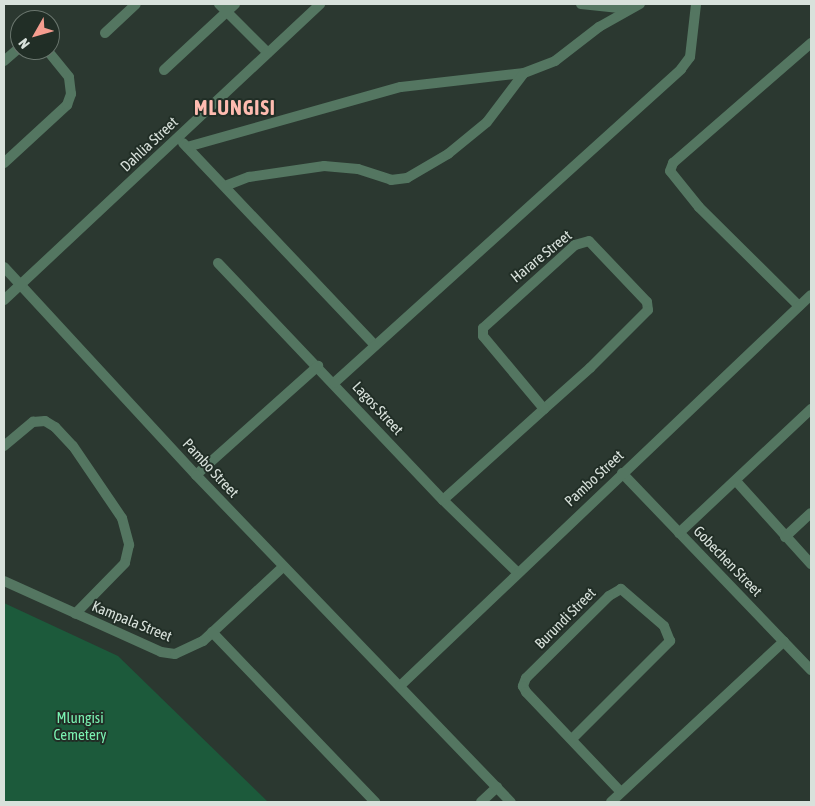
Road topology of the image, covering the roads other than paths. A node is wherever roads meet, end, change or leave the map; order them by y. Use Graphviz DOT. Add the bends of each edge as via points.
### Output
graph roads {
  1 [pos="136,4"];
  2 [pos="235,4"];
  3 [pos="320,4"];
  4 [pos="581,4"];
  5 [pos="640,4"];
  6 [pos="696,4"];
  7 [pos="223,8"];
  8 [pos="629,9"];
  9 [pos="105,33"];
  10 [pos="811,43"];
  11 [pos="268,53"];
  12 [pos="55,60"];
  13 [pos="164,70"];
  14 [pos="524,73"];
  15 [pos="178,138"];
  16 [pos="187,147"];
  17 [pos="4,163"];
  18 [pos="225,186"];
  19 [pos="218,263"];
  20 [pos="4,267"];
  21 [pos="21,285"];
  22 [pos="811,295"];
  23 [pos="4,300"];
  24 [pos="799,306"];
  25 [pos="376,345"];
  26 [pos="318,366"];
  27 [pos="334,382"];
  28 [pos="544,409"];
  29 [pos="811,409"];
  30 [pos="4,446"];
  31 [pos="622,473"];
  32 [pos="196,475"];
  33 [pos="736,481"];
  34 [pos="443,500"];
  35 [pos="811,513"];
  36 [pos="680,533"];
  37 [pos="785,537"];
  38 [pos="811,564"];
  39 [pos="283,567"];
  40 [pos="518,572"];
  41 [pos="4,581"];
  42 [pos="75,614"];
  43 [pos="212,632"];
  44 [pos="784,641"];
  45 [pos="811,670"];
  46 [pos="400,686"];
  47 [pos="572,739"];
  48 [pos="497,787"];
  49 [pos="621,792"];
  50 [pos="374,802"];
  51 [pos="481,802"];
  52 [pos="511,802"];
  53 [pos="611,802"];
  1 -- 9 [label="street"];
  2 -- 7 [label="street"];
  3 -- 11 [label="street, Dahlia Street"];
  4 -- 8 [label="street"];
  5 -- 8 [label="street"];
  6 -- 25 [label="street" via="690,57 681,69"];
  7 -- 11 [label="street"];
  7 -- 13 [label="street"];
  8 -- 14 [label="street" via="599,26 555,61"];
  10 -- 24 [label="street" via="673,163 670,171 674,180"];
  11 -- 15 [label="street, Dahlia Street"];
  12 -- 17 [label="street" via="69,77 71,94 67,105"];
  14 -- 16 [label="street" via="401,87"];
  14 -- 18 [label="street" via="487,122 448,154 407,178 391,180 358,169 324,166 258,175"];
  15 -- 16 [label="street"];
  15 -- 21 [label="street, Dahlia Street"];
  16 -- 18 [label="street"];
  18 -- 25 [label="street"];
  19 -- 26 [label="street, Lagos Street"];
  20 -- 21 [label="street, Pambo Street"];
  21 -- 23 [label="street, Dahlia Street"];
  21 -- 32 [label="street, Pambo Street"];
  22 -- 24 [label="street, Pambo Street"];
  24 -- 31 [label="street, Pambo Street"];
  25 -- 27 [label="street"];
  26 -- 27 [label="street, Lagos Street"];
  26 -- 32 [label="street"];
  27 -- 34 [label="street, Lagos Street"];
  28 -- 28 [label="street, Harare Street" via="648,310 647,302 589,241 575,245 483,328 483,336"];
  28 -- 34 [label="street, Harare Street"];
  29 -- 33 [label="street"];
  30 -- 42 [label="street" via="33,422 45,421 73,446 114,506 127,533 128,553 123,567"];
  31 -- 36 [label="street, Gobechen Street"];
  31 -- 40 [label="street, Pambo Street"];
  32 -- 39 [label="street, Pambo Street"];
  33 -- 36 [label="street"];
  33 -- 37 [label="street"];
  34 -- 40 [label="street, Lagos Street"];
  35 -- 37 [label="street"];
  36 -- 44 [label="street, Gobechen Street"];
  37 -- 38 [label="street"];
  39 -- 43 [label="street, Kampala Street"];
  39 -- 46 [label="street, Pambo Street"];
  40 -- 46 [label="street, Pambo Street"];
  41 -- 42 [label="street, Kampala Street"];
  42 -- 43 [label="street, Kampala Street" via="169,654 186,651"];
  43 -- 50 [label="street"];
  44 -- 45 [label="street, Gobechen Street"];
  44 -- 49 [label="street"];
  46 -- 48 [label="street, Pambo Street"];
  47 -- 47 [label="street, Burundi Street" via="526,692 524,682 609,596 621,590 664,626 670,641"];
  47 -- 49 [label="street, Burundi Street"];
  48 -- 51 [label="street"];
  48 -- 52 [label="street, Pambo Street"];
  49 -- 53 [label="street"];
}
